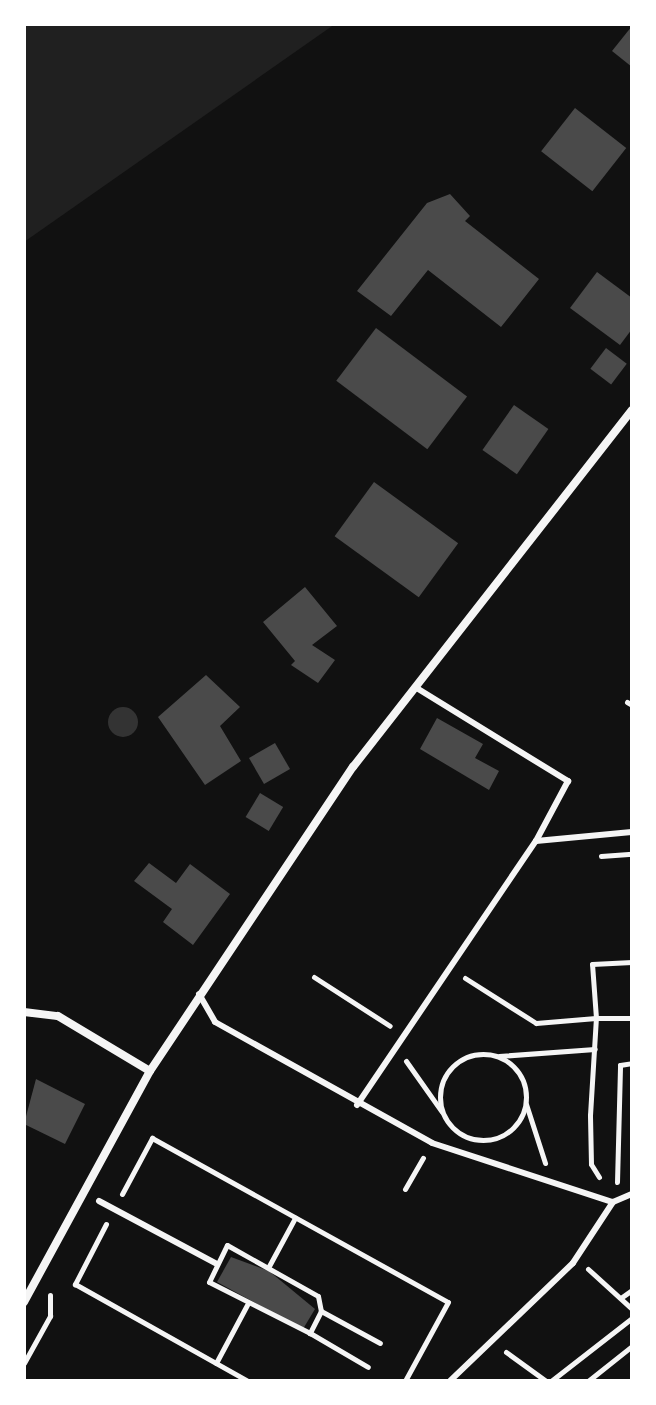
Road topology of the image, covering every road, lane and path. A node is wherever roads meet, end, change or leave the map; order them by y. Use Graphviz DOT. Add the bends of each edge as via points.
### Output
graph roads {
  1 [pos="632,410"];
  2 [pos="415,687"];
  3 [pos="632,832"];
  4 [pos="536,841"];
  5 [pos="632,962"];
  6 [pos="450,968"];
  7 [pos="314,977"];
  8 [pos="199,994"];
  9 [pos="24,1012"];
  10 [pos="596,1018"];
  11 [pos="632,1018"];
  12 [pos="404,1036"];
  13 [pos="396,1047"];
  14 [pos="595,1049"];
  15 [pos="498,1056"];
  16 [pos="632,1063"];
  17 [pos="150,1071"];
  18 [pos="526,1103"];
  19 [pos="357,1105"];
  20 [pos="442,1112"];
  21 [pos="432,1143"];
  22 [pos="551,1183"];
  23 [pos="405,1189"];
  24 [pos="632,1194"];
  25 [pos="99,1201"];
  26 [pos="119,1201"];
  27 [pos="613,1202"];
  28 [pos="110,1216"];
  29 [pos="295,1218"];
  30 [pos="578,1255"];
  31 [pos="217,1264"];
  32 [pos="269,1266"];
  33 [pos="632,1290"];
  34 [pos="50,1293"];
  35 [pos="622,1297"];
  36 [pos="24,1302"];
  37 [pos="247,1305"];
  38 [pos="632,1309"];
  39 [pos="321,1311"];
  40 [pos="632,1318"];
  41 [pos="310,1333"];
  42 [pos="489,1340"];
  43 [pos="380,1343"];
  44 [pos="632,1346"];
  45 [pos="24,1363"];
  46 [pos="216,1363"];
  47 [pos="368,1367"];
  48 [pos="248,1381"];
  49 [pos="405,1381"];
  50 [pos="450,1381"];
  51 [pos="548,1381"];
  52 [pos="588,1381"];
  1 -- 2 [label="street"];
  2 -- 4 [label="lane" via="568,781"];
  2 -- 8 [label="street"];
  3 -- 4 [label="lane"];
  4 -- 6 [label="lane"];
  5 -- 10 [label="path" via="592,964"];
  6 -- 10 [label="path" via="536,1023"];
  6 -- 12 [label="lane"];
  7 -- 12 [label="path"];
  8 -- 17 [label="street"];
  8 -- 19 [label="lane" via="215,1022"];
  9 -- 17 [label="street" via="58,1016"];
  10 -- 11 [label="path"];
  10 -- 14 [label="path"];
  12 -- 13 [label="lane"];
  13 -- 19 [label="lane"];
  13 -- 20 [label="path"];
  14 -- 15 [label="path"];
  14 -- 27 [label="path" via="591,1164"];
  15 -- 18 [label="path" via="525,1084"];
  15 -- 20 [label="path" via="478,1053 453,1067 439,1093"];
  16 -- 27 [label="path" via="620,1065 622,1157"];
  17 -- 36 [label="street"];
  18 -- 20 [label="path" via="519,1121 488,1140 452,1128"];
  18 -- 22 [label="path"];
  19 -- 21 [label="lane"];
  21 -- 22 [label="lane"];
  21 -- 23 [label="path"];
  22 -- 27 [label="lane"];
  24 -- 27 [label="lane"];
  25 -- 31 [label="lane"];
  26 -- 29 [label="path" via="152,1138"];
  27 -- 30 [label="lane"];
  28 -- 46 [label="path" via="75,1284"];
  29 -- 32 [label="path"];
  29 -- 49 [label="path" via="448,1302"];
  30 -- 35 [label="path" via="602,1288 610,1282"];
  30 -- 42 [label="lane"];
  31 -- 32 [label="path" via="227,1245"];
  31 -- 37 [label="path" via="209,1282"];
  32 -- 39 [label="path" via="318,1296"];
  33 -- 35 [label="path"];
  34 -- 45 [label="path" via="50,1316"];
  35 -- 38 [label="path"];
  37 -- 41 [label="path"];
  37 -- 46 [label="path"];
  39 -- 41 [label="path"];
  39 -- 43 [label="path"];
  40 -- 51 [label="path"];
  41 -- 47 [label="path"];
  42 -- 50 [label="lane"];
  42 -- 51 [label="path" via="534,1365"];
  44 -- 52 [label="path"];
  46 -- 48 [label="path"];
}
